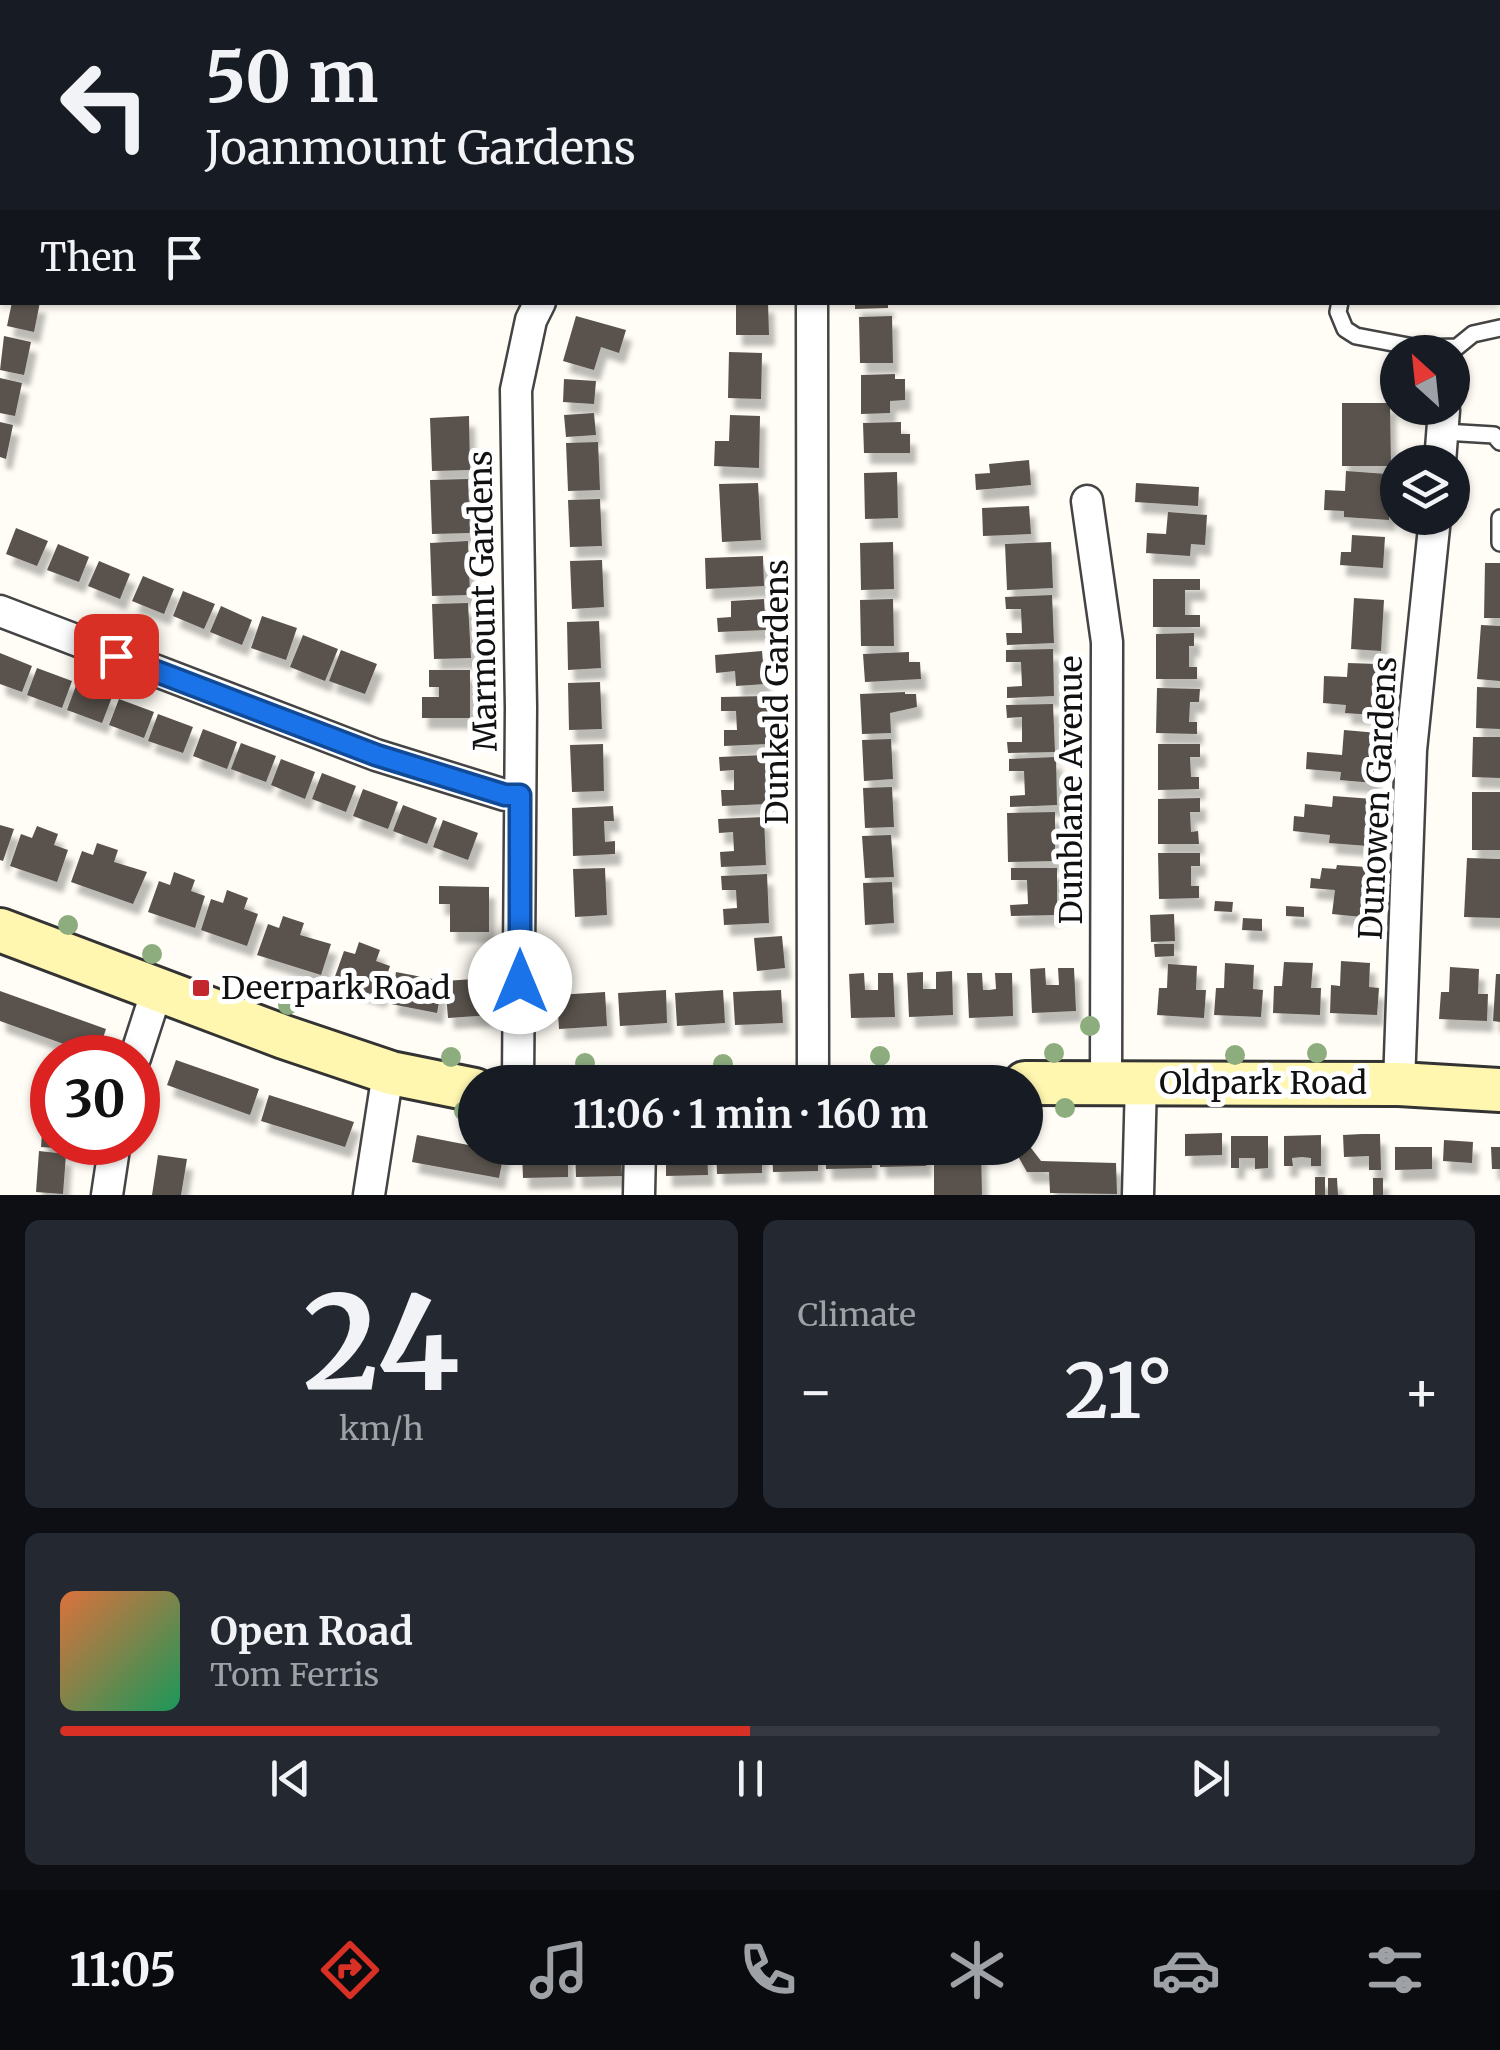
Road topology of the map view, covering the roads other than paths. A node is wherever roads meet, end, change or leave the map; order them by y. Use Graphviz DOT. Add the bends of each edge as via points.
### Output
graph roads {
  1 [pos="538,305"];
  2 [pos="812,305"];
  3 [pos="1339,305"];
  4 [pos="1500,328"];
  5 [pos="1458,425"];
  6 [pos="1500,442"];
  7 [pos="1086,501"];
  8 [pos="1500,518"];
  9 [pos="1433,535"];
  10 [pos="1500,543"];
  11 [pos="0,611"];
  12 [pos="520,795"];
  13 [pos="0,930"];
  14 [pos="158,988"];
  15 [pos="143,1035"];
  16 [pos="518,1065"];
  17 [pos="813,1065"];
  18 [pos="392,1074"];
  19 [pos="1124,1082"];
  20 [pos="1043,1083"];
  21 [pos="1400,1084"];
  22 [pos="458,1087"];
  23 [pos="1500,1090"];
  24 [pos="112,1165"];
  25 [pos="640,1165"];
  26 [pos="107,1195"];
  27 [pos="369,1195"];
  28 [pos="639,1195"];
  29 [pos="1138,1195"];
  1 -- 12 [label="street, Marmount Gardens" via="516,390"];
  2 -- 17 [label="street, Dunkeld Gardens"];
  3 -- 4 [label="lane" via="1345,329 1356,336 1419,348 1457,347 1474,334"];
  5 -- 6 [label="lane"];
  7 -- 19 [label="street, Dunblane Avenue" via="1106,642"];
  8 -- 10 [label="lane"];
  9 -- 21 [label="street, Dunowen Gardens" via="1411,750"];
  11 -- 12 [label="street" via="376,755"];
  12 -- 16 [label="street, Marmount Gardens"];
  13 -- 14 [label="main road"];
  14 -- 15 [label="street"];
  14 -- 18 [label="main road"];
  18 -- 22 [label="main road"];
  18 -- 27 [label="street"];
  19 -- 20 [label="main road, Oldpark Road"];
  19 -- 21 [label="main road, Oldpark Road"];
  19 -- 29 [label="street, Dunblane Avenue"];
  21 -- 23 [label="main road, Oldpark Road"];
  24 -- 26 [label="street"];
  25 -- 28 [label="street"];
}
